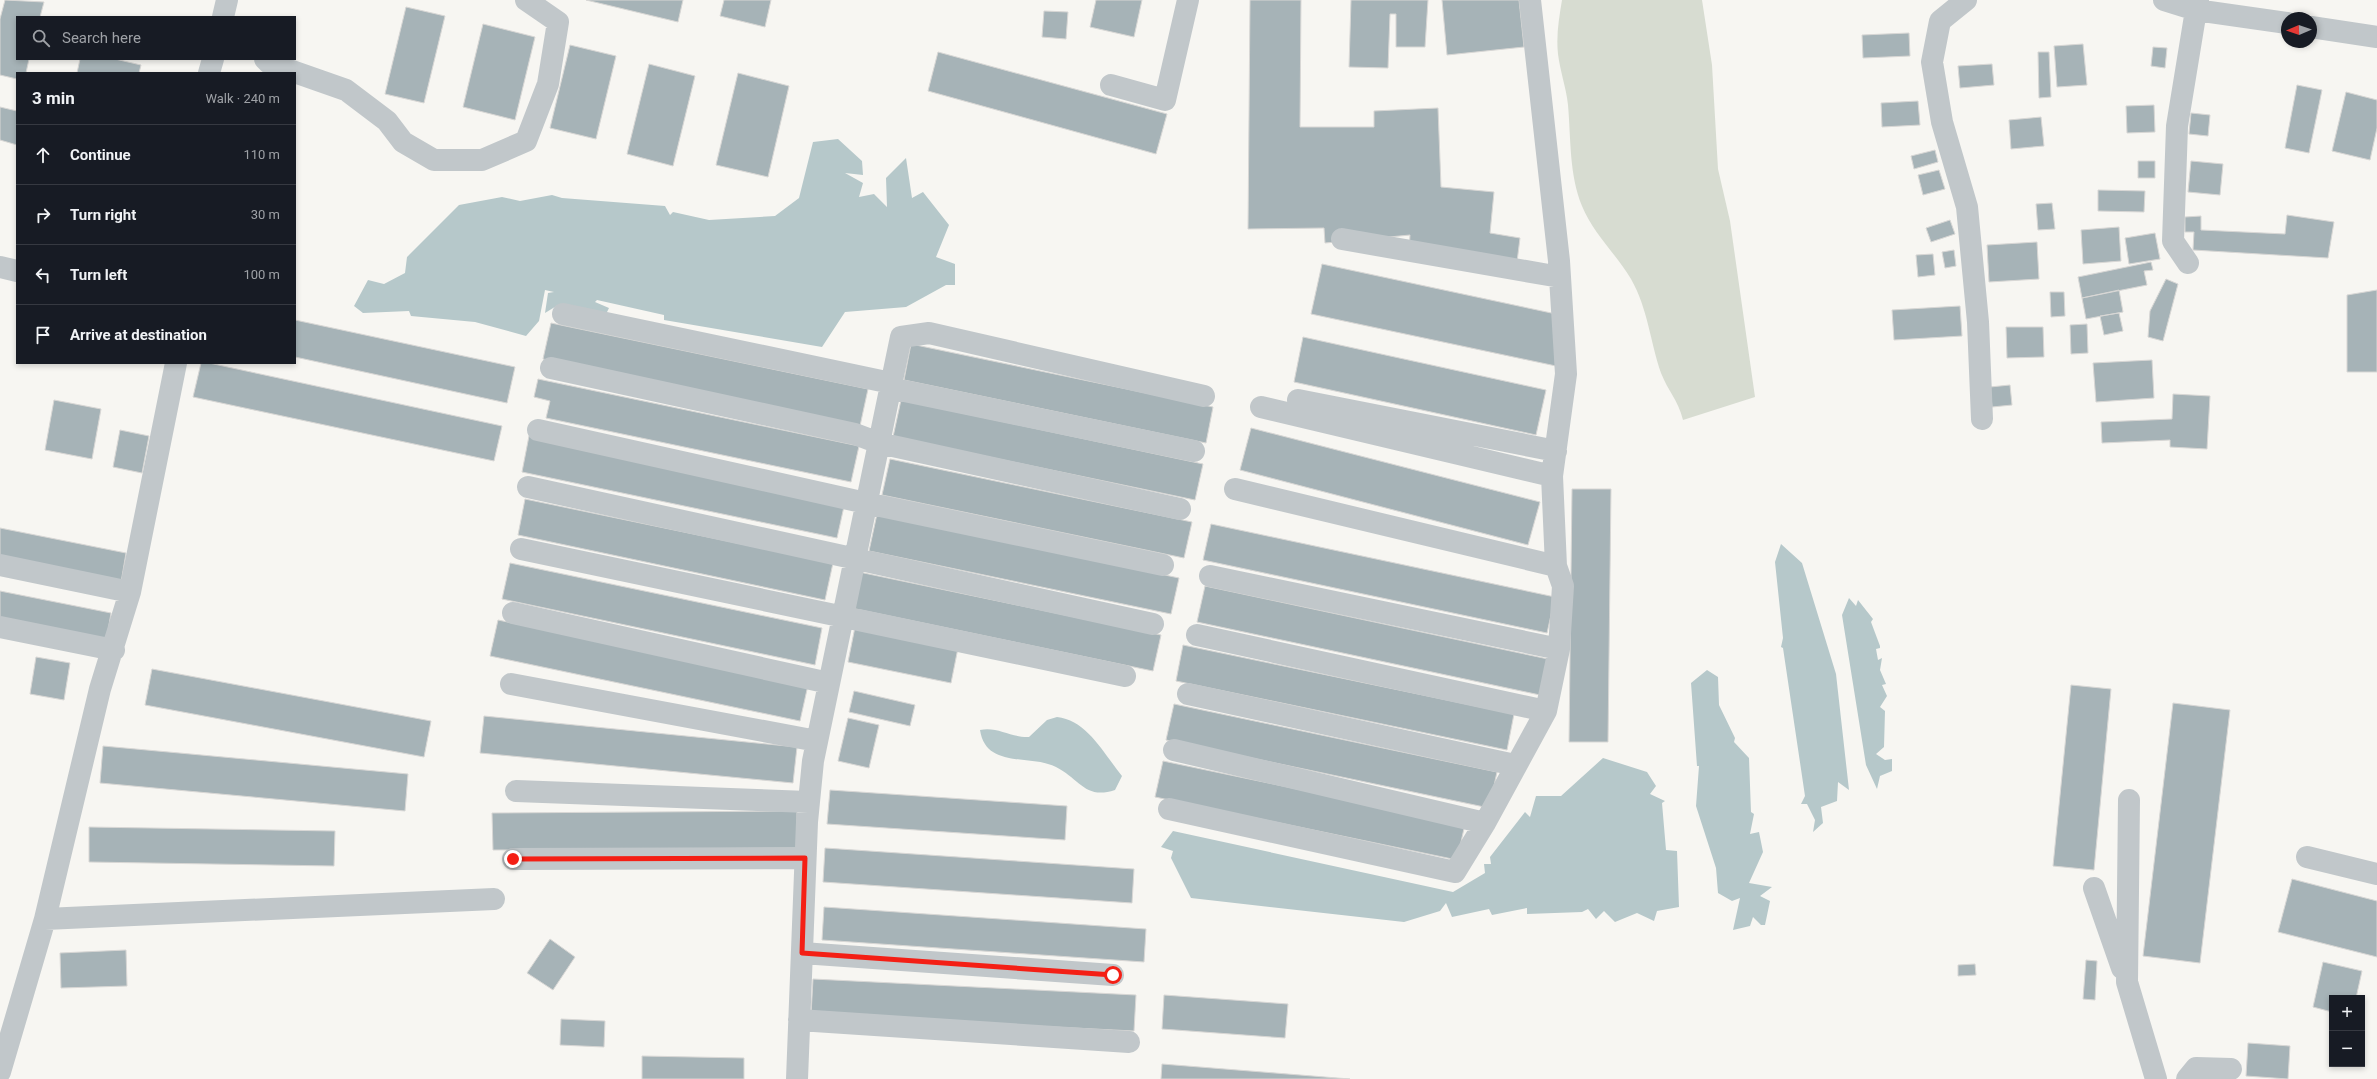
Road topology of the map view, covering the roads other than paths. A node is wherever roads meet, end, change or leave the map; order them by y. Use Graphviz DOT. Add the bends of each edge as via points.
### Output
graph roads {
  1 [pos="227,0"];
  2 [pos="526,0"];
  3 [pos="1188,0"];
  4 [pos="1530,0"];
  5 [pos="1966,0"];
  6 [pos="2164,0"];
  7 [pos="2197,5"];
  8 [pos="223,16"];
  9 [pos="2281,23"];
  10 [pos="2317,28"];
  11 [pos="2377,37"];
  12 [pos="213,60"];
  13 [pos="266,60"];
  14 [pos="209,72"];
  15 [pos="295,72"];
  16 [pos="296,72"];
  17 [pos="1111,85"];
  18 [pos="1342,239"];
  19 [pos="2188,263"];
  20 [pos="0,267"];
  21 [pos="16,271"];
  22 [pos="1560,277"];
  23 [pos="563,314"];
  24 [pos="176,364"];
  25 [pos="551,368"];
  26 [pos="891,386"];
  27 [pos="1204,396"];
  28 [pos="1298,400"];
  29 [pos="1260,407"];
  30 [pos="1982,419"];
  31 [pos="538,430"];
  32 [pos="879,443"];
  33 [pos="1556,450"];
  34 [pos="1194,451"];
  35 [pos="1552,476"];
  36 [pos="528,487"];
  37 [pos="1234,489"];
  38 [pos="866,503"];
  39 [pos="1180,509"];
  40 [pos="521,549"];
  41 [pos="854,559"];
  42 [pos="0,565"];
  43 [pos="1162,565"];
  44 [pos="1556,566"];
  45 [pos="1210,576"];
  46 [pos="130,592"];
  47 [pos="514,613"];
  48 [pos="843,615"];
  49 [pos="1153,624"];
  50 [pos="0,626"];
  51 [pos="1197,635"];
  52 [pos="1559,649"];
  53 [pos="114,650"];
  54 [pos="1125,676"];
  55 [pos="829,683"];
  56 [pos="511,684"];
  57 [pos="1188,694"];
  58 [pos="1546,711"];
  59 [pos="817,741"];
  60 [pos="1174,750"];
  61 [pos="1515,765"];
  62 [pos="516,791"];
  63 [pos="2129,800"];
  64 [pos="808,802"];
  65 [pos="1169,809"];
  66 [pos="1485,823"];
  67 [pos="2307,857"];
  68 [pos="805,858"];
  69 [pos="513,859"];
  70 [pos="2377,874"];
  71 [pos="2094,888"];
  72 [pos="494,900"];
  73 [pos="45,919"];
  74 [pos="802,953"];
  75 [pos="1113,975"];
  76 [pos="2127,982"];
  77 [pos="799,1020"];
  78 [pos="1128,1042"];
  79 [pos="2231,1069"];
  80 [pos="0,1072"];
  81 [pos="797,1079"];
  82 [pos="2156,1079"];
  83 [pos="2187,1079"];
  1 -- 8 [label="lane"];
  2 -- 16 [label="lane" via="558,22 548,84 526,141 482,160 434,160 403,142 387,121 346,90"];
  3 -- 17 [label="lane" via="1165,100"];
  4 -- 22 [label="lane"];
  5 -- 30 [label="lane" via="1940,21 1932,62 1942,122 1967,207 1978,322"];
  6 -- 7 [label="lane"];
  7 -- 9 [label="lane"];
  7 -- 19 [label="lane" via="2177,126 2174,241"];
  10 -- 11 [label="lane"];
  12 -- 14 [label="lane"];
  13 -- 15 [label="lane"];
  18 -- 22 [label="lane"];
  20 -- 21 [label="lane"];
  22 -- 33 [label="lane" via="1566,374"];
  23 -- 26 [label="lane"];
  24 -- 46 [label="lane"];
  25 -- 32 [label="lane" via="855,434"];
  26 -- 27 [label="lane" via="901,337 929,333"];
  26 -- 32 [label="lane"];
  26 -- 34 [label="lane"];
  28 -- 33 [label="lane"];
  29 -- 35 [label="lane"];
  31 -- 38 [label="lane"];
  32 -- 38 [label="lane"];
  32 -- 39 [label="lane"];
  33 -- 35 [label="lane"];
  35 -- 44 [label="lane"];
  36 -- 41 [label="lane"];
  37 -- 44 [label="lane"];
  38 -- 41 [label="lane"];
  38 -- 43 [label="lane"];
  40 -- 48 [label="lane"];
  41 -- 48 [label="lane"];
  41 -- 49 [label="lane"];
  42 -- 46 [label="lane"];
  44 -- 52 [label="lane" via="1563,586"];
  45 -- 52 [label="lane"];
  46 -- 53 [label="lane"];
  47 -- 55 [label="lane"];
  48 -- 54 [label="lane"];
  48 -- 55 [label="lane"];
  50 -- 53 [label="lane"];
  51 -- 58 [label="lane"];
  52 -- 58 [label="lane"];
  53 -- 73 [label="lane" via="100,690"];
  55 -- 59 [label="lane"];
  56 -- 59 [label="lane"];
  57 -- 61 [label="lane"];
  58 -- 61 [label="lane"];
  59 -- 64 [label="lane"];
  60 -- 66 [label="lane"];
  61 -- 66 [label="lane"];
  62 -- 64 [label="lane"];
  63 -- 76 [label="lane"];
  64 -- 68 [label="lane"];
  65 -- 66 [label="lane" via="1455,872"];
  67 -- 70 [label="lane"];
  68 -- 69 [label="lane"];
  68 -- 74 [label="lane"];
  71 -- 76 [label="lane"];
  72 -- 73 [label="lane"];
  73 -- 80 [label="lane"];
  74 -- 75 [label="lane"];
  74 -- 77 [label="lane"];
  76 -- 82 [label="lane"];
  77 -- 78 [label="lane"];
  77 -- 81 [label="lane"];
  79 -- 83 [label="lane" via="2196,1068"];
}
